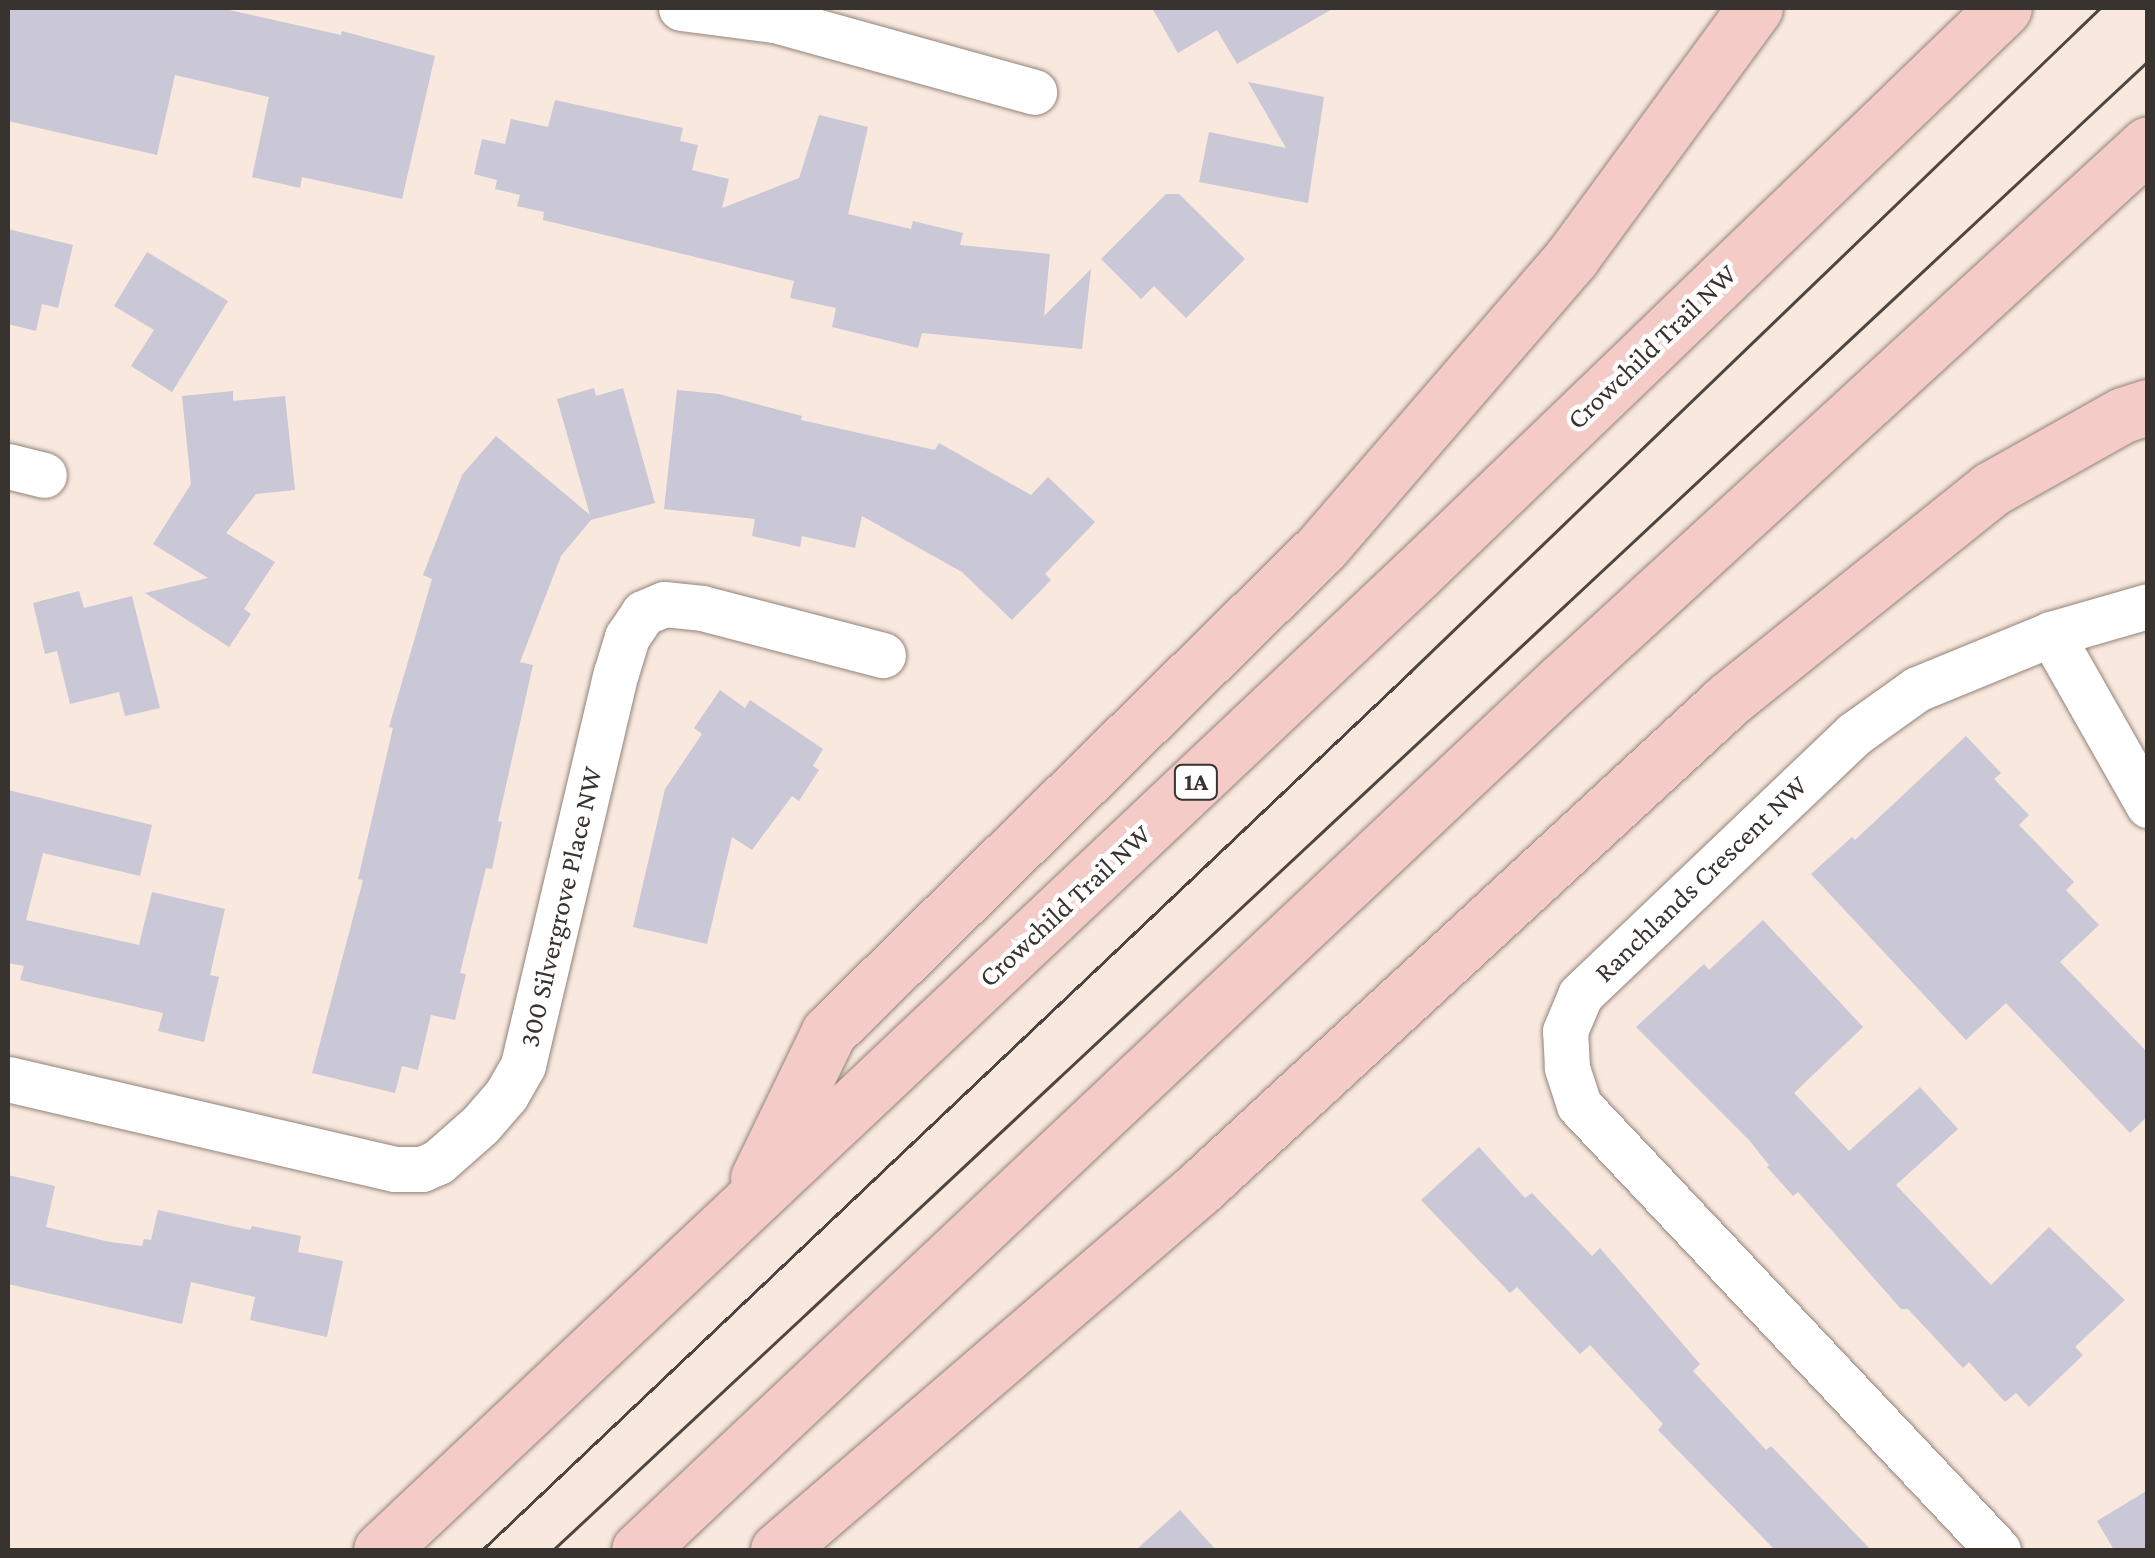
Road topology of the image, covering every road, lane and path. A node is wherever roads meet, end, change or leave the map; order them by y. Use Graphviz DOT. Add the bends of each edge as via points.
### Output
graph roads {
  1 [pos="681,8"];
  2 [pos="1756,8"];
  3 [pos="2004,8"];
  4 [pos="777,14"];
  5 [pos="1034,92"];
  6 [pos="2148,144"];
  7 [pos="2148,407"];
  8 [pos="2148,606"];
  9 [pos="2051,634"];
  10 [pos="883,655"];
  11 [pos="2148,805"];
  12 [pos="8,1079"];
  13 [pos="742,1211"];
  14 [pos="381,1550"];
  15 [pos="639,1550"];
  16 [pos="778,1550"];
  17 [pos="1998,1550"];
  1 -- 4 [label="street"];
  2 -- 13 [label="highway" via="1572,257 1322,546 828,1032"];
  3 -- 13 [label="highway, Crowchild Trail NW / 1A"];
  4 -- 5 [label="street"];
  6 -- 15 [label="highway" via="1562,680"];
  7 -- 16 [label="highway" via="1991,489 1729,699 1198,1190"];
  8 -- 9 [label="street, Ranchlands Crescent NW"];
  9 -- 11 [label="street"];
  9 -- 17 [label="street, Ranchlands Crescent NW" via="1918,689 1854,734 1580,995 1565,1031 1579,1106"];
  10 -- 12 [label="street, 300 Silvergrove Place NW" via="702,608 664,604 643,613 616,673 523,1064 480,1126 438,1162 394,1169"];
  13 -- 14 [label="highway, Crowchild Trail NW / 1A"];
}
